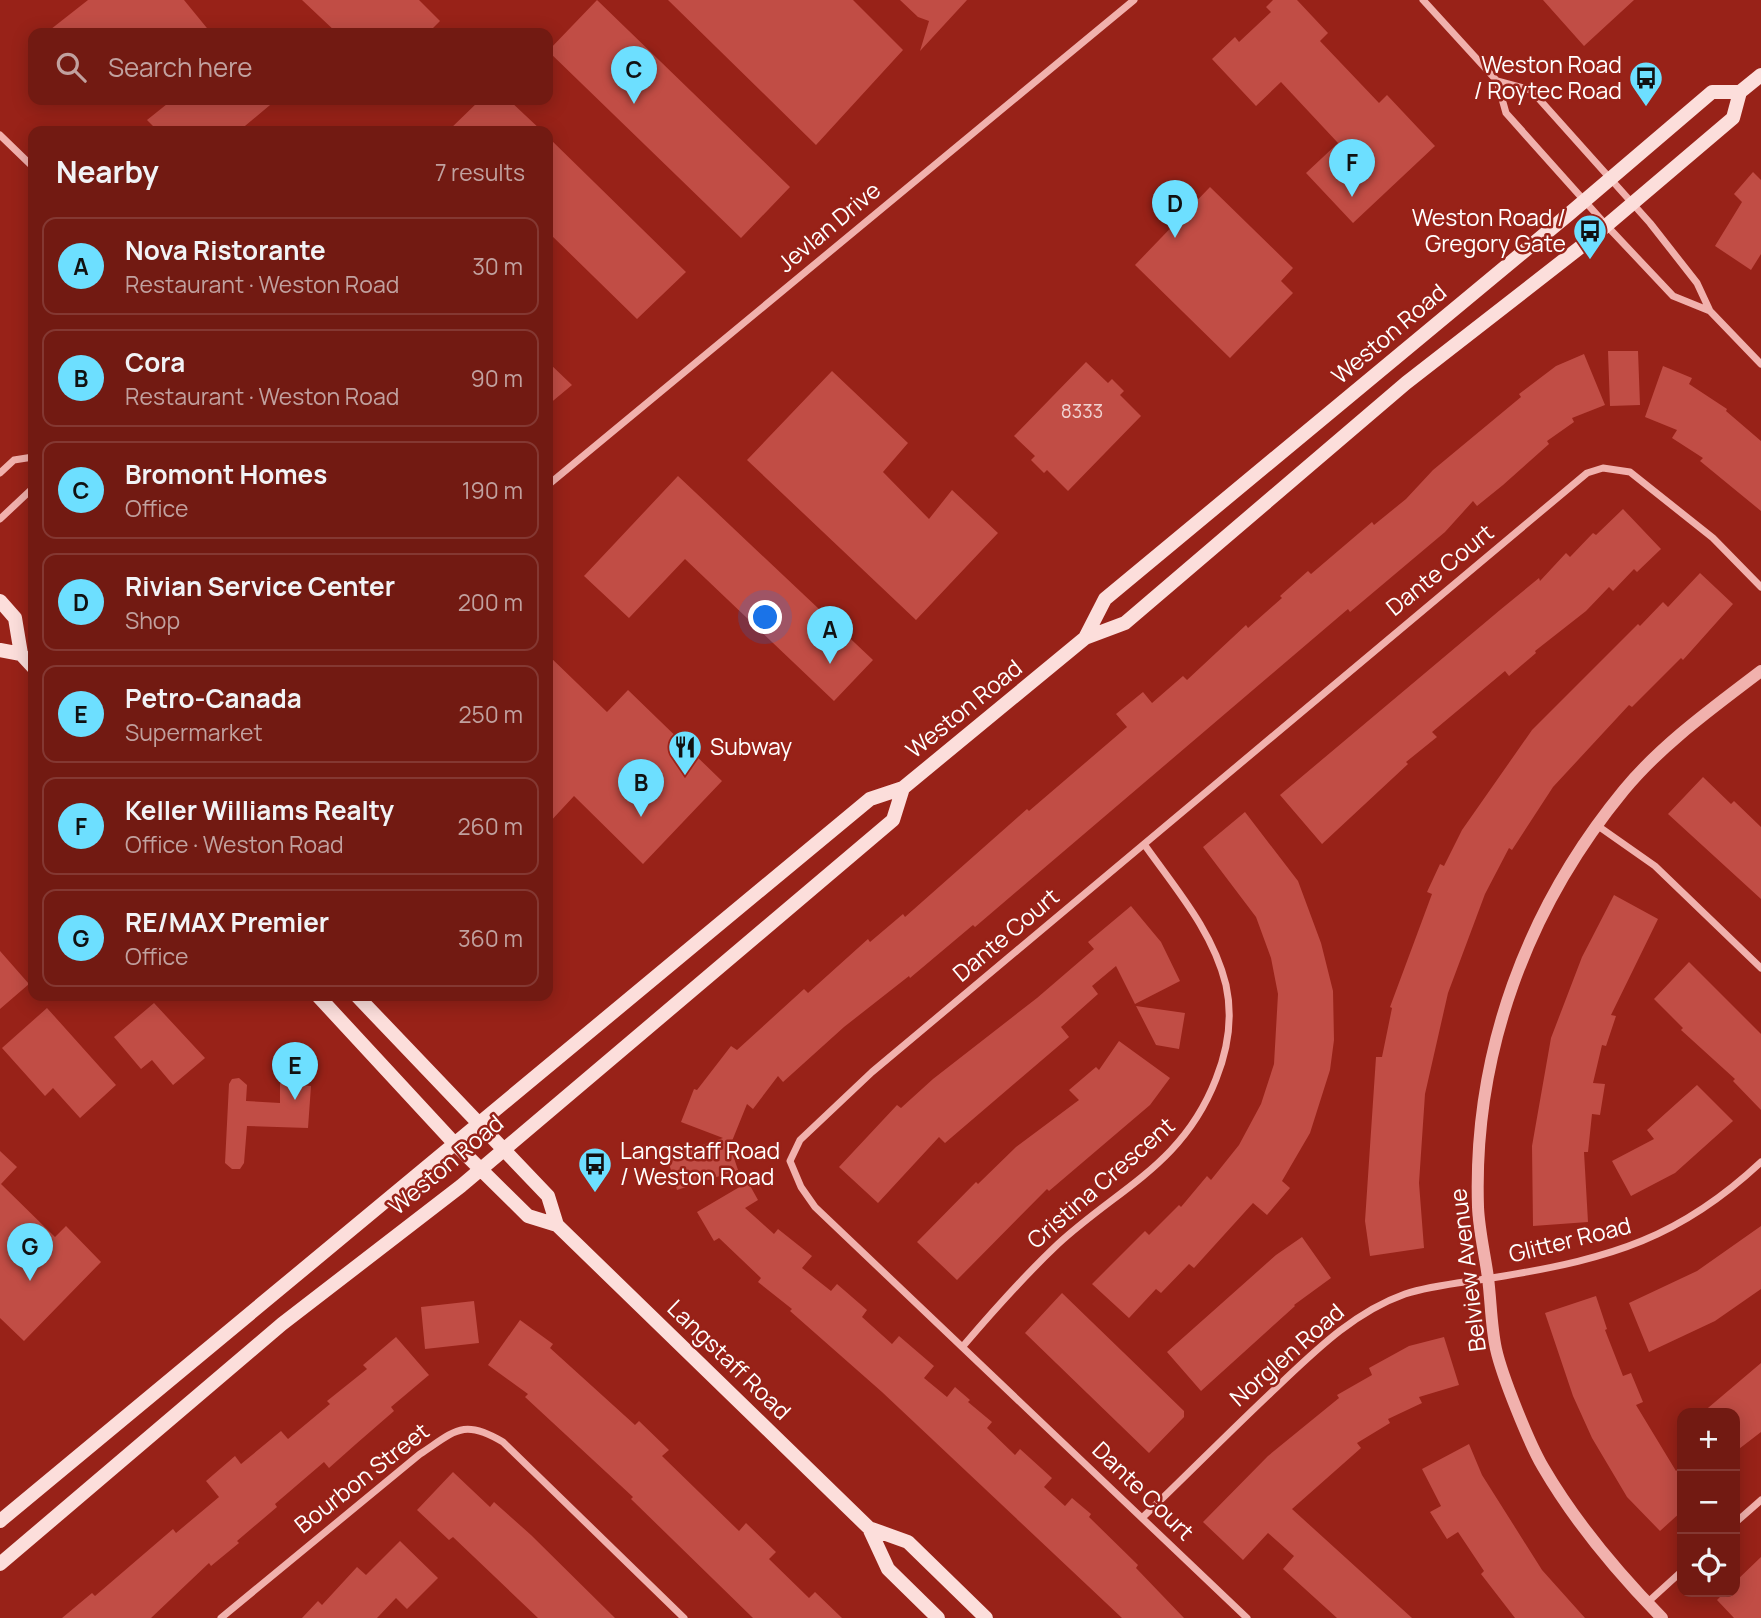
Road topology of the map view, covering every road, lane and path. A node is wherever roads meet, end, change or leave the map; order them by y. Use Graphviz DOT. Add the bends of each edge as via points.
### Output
graph roads {
  1 [pos="1134,0"];
  2 [pos="1423,0"];
  3 [pos="1761,75"];
  4 [pos="1497,81"];
  5 [pos="1740,92"];
  6 [pos="0,135"];
  7 [pos="28,162"];
  8 [pos="1609,178"];
  9 [pos="1584,201"];
  10 [pos="1632,203"];
  11 [pos="1607,226"];
  12 [pos="1710,311"];
  13 [pos="1761,364"];
  14 [pos="28,458"];
  15 [pos="0,473"];
  16 [pos="553,481"];
  17 [pos="28,493"];
  18 [pos="0,519"];
  19 [pos="1761,587"];
  20 [pos="0,601"];
  21 [pos="1086,638"];
  22 [pos="0,650"];
  23 [pos="21,654"];
  24 [pos="28,662"];
  25 [pos="1761,671"];
  26 [pos="903,788"];
  27 [pos="1598,826"];
  28 [pos="1144,844"];
  29 [pos="1761,968"];
  30 [pos="323,1001"];
  31 [pos="362,1001"];
  32 [pos="477,1123"];
  33 [pos="454,1143"];
  34 [pos="503,1149"];
  35 [pos="1761,1162"];
  36 [pos="480,1169"];
  37 [pos="557,1225"];
  38 [pos="1488,1279"];
  39 [pos="964,1345"];
  40 [pos="1761,1500"];
  41 [pos="1143,1517"];
  42 [pos="1740,1519"];
  43 [pos="0,1521"];
  44 [pos="869,1528"];
  45 [pos="0,1564"];
  46 [pos="1677,1576"];
  47 [pos="1648,1602"];
  48 [pos="221,1618"];
  49 [pos="684,1618"];
  50 [pos="938,1618"];
  51 [pos="986,1618"];
  52 [pos="1247,1618"];
  53 [pos="1662,1618"];
  1 -- 16 [label="street, Jevlan Drive"];
  2 -- 4 [label="street"];
  3 -- 5 [label="main road, Weston Road"];
  4 -- 8 [label="street" via="1531,90"];
  4 -- 9 [label="street" via="1506,113"];
  5 -- 8 [label="main road, Weston Road" via="1712,92"];
  5 -- 10 [label="main road, Weston Road" via="1733,118"];
  6 -- 7 [label="street"];
  8 -- 9 [label="main road, Weston Road"];
  8 -- 10 [label="street"];
  9 -- 11 [label="street"];
  9 -- 21 [label="main road, Weston Road" via="1105,599"];
  10 -- 11 [label="main road, Weston Road"];
  10 -- 12 [label="street" via="1697,283"];
  11 -- 12 [label="street" via="1673,296"];
  11 -- 21 [label="main road, Weston Road" via="1406,383 1125,622"];
  12 -- 13 [label="street"];
  14 -- 15 [label="street" via="13,460"];
  17 -- 18 [label="street"];
  19 -- 28 [label="street, Dante Court" via="1713,538 1630,472 1602,468 1587,473"];
  20 -- 23 [label="main road" via="15,618"];
  21 -- 26 [label="main road, Weston Road"];
  22 -- 23 [label="main road"];
  23 -- 24 [label="main road"];
  25 -- 27 [label="street, Belview Avenue" via="1655,760 1625,789"];
  26 -- 32 [label="main road, Weston Road" via="870,799"];
  26 -- 34 [label="main road, Weston Road" via="893,820"];
  27 -- 29 [label="street" via="1655,866"];
  27 -- 38 [label="street, Belview Avenue" via="1536,922 1498,1028 1478,1154 1478,1210"];
  28 -- 39 [label="street, Cristina Crescent" via="1202,927 1215,954 1230,1021 1226,1054 1193,1128 1155,1168 1060,1243 1001,1300"];
  28 -- 39 [label="street, Dante Court" via="872,1072 800,1140 790,1161 815,1207"];
  30 -- 33 [label="main road, Langstaff Road"];
  31 -- 32 [label="main road, Langstaff Road"];
  32 -- 33 [label="main road, Weston Road"];
  32 -- 34 [label="main road, Langstaff Road"];
  33 -- 36 [label="main road, Langstaff Road"];
  33 -- 43 [label="main road, Weston Road"];
  34 -- 36 [label="main road, Weston Road"];
  34 -- 37 [label="main road, Langstaff Road" via="548,1196"];
  35 -- 38 [label="street, Glitter Road" via="1717,1200 1625,1250"];
  36 -- 37 [label="main road, Langstaff Road" via="528,1216"];
  36 -- 45 [label="main road, Weston Road" via="282,1324"];
  37 -- 44 [label="main road, Langstaff Road"];
  38 -- 41 [label="street, Norglen Road" via="1406,1294 1366,1312 1326,1341"];
  38 -- 47 [label="street, Belview Avenue" via="1496,1350 1541,1465 1583,1529"];
  39 -- 41 [label="street, Dante Court"];
  40 -- 42 [label="street"];
  41 -- 52 [label="street, Dante Court"];
  44 -- 50 [label="main road, Langstaff Road" via="888,1569"];
  44 -- 51 [label="main road, Langstaff Road" via="908,1542"];
  46 -- 47 [label="street"];
  47 -- 53 [label="street, Belview Avenue"];
  48 -- 49 [label="street, Bourbon Street" via="419,1454 454,1432 473,1427 503,1442"];
}
